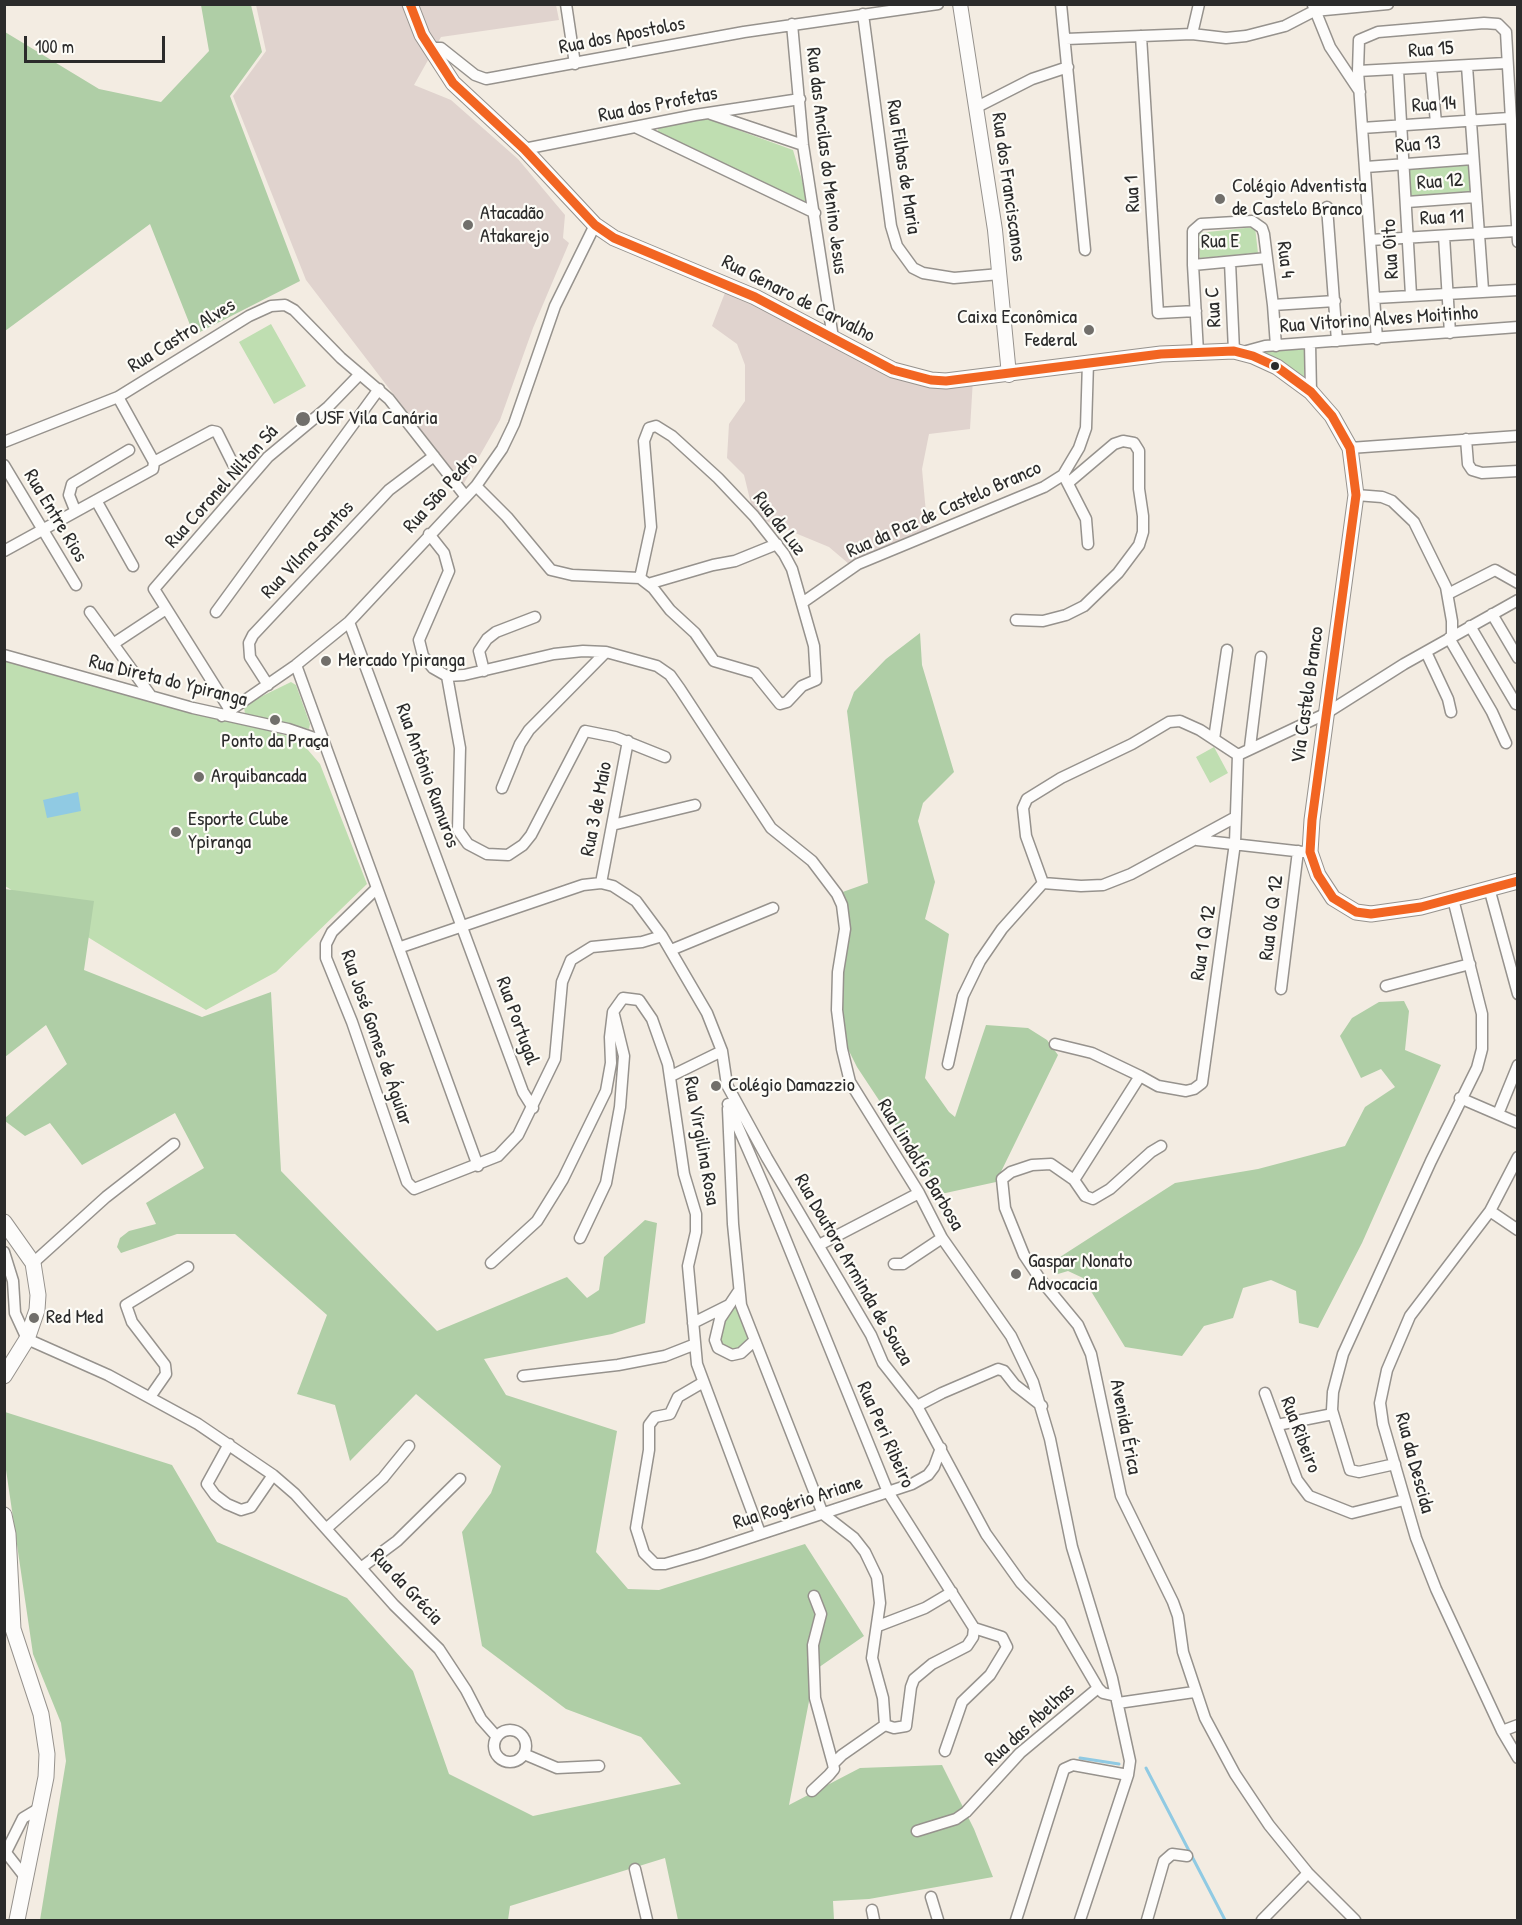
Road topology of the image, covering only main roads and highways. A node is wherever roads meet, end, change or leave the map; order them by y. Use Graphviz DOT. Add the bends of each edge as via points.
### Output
graph roads {
  1 [pos="410,4"];
  2 [pos="1239,352"];
  3 [pos="1518,881"];
  4 [pos="4,1222"];
  5 [pos="4,1376"];
  6 [pos="4,1515"];
  7 [pos="9,1630"];
  8 [pos="17,1920"];
  1 -- 2 [label="main road, Rua Genaro de Carvalho" via="429,48 453,83 525,149 595,225 614,238 755,297 893,370 931,380 1009,375 1088,362 1198,352"];
  2 -- 3 [label="main road, Via Castelo Branco" via="1276,368 1311,392 1332,416 1350,448 1356,495 1304,852 1324,888 1356,912 1391,913"];
  4 -- 5 [label="main road" via="37,1264 38,1296 27,1339"];
  6 -- 7 [label="main road" via="9,1534"];
  7 -- 8 [label="main road" via="46,1735 46,1777"];
}
